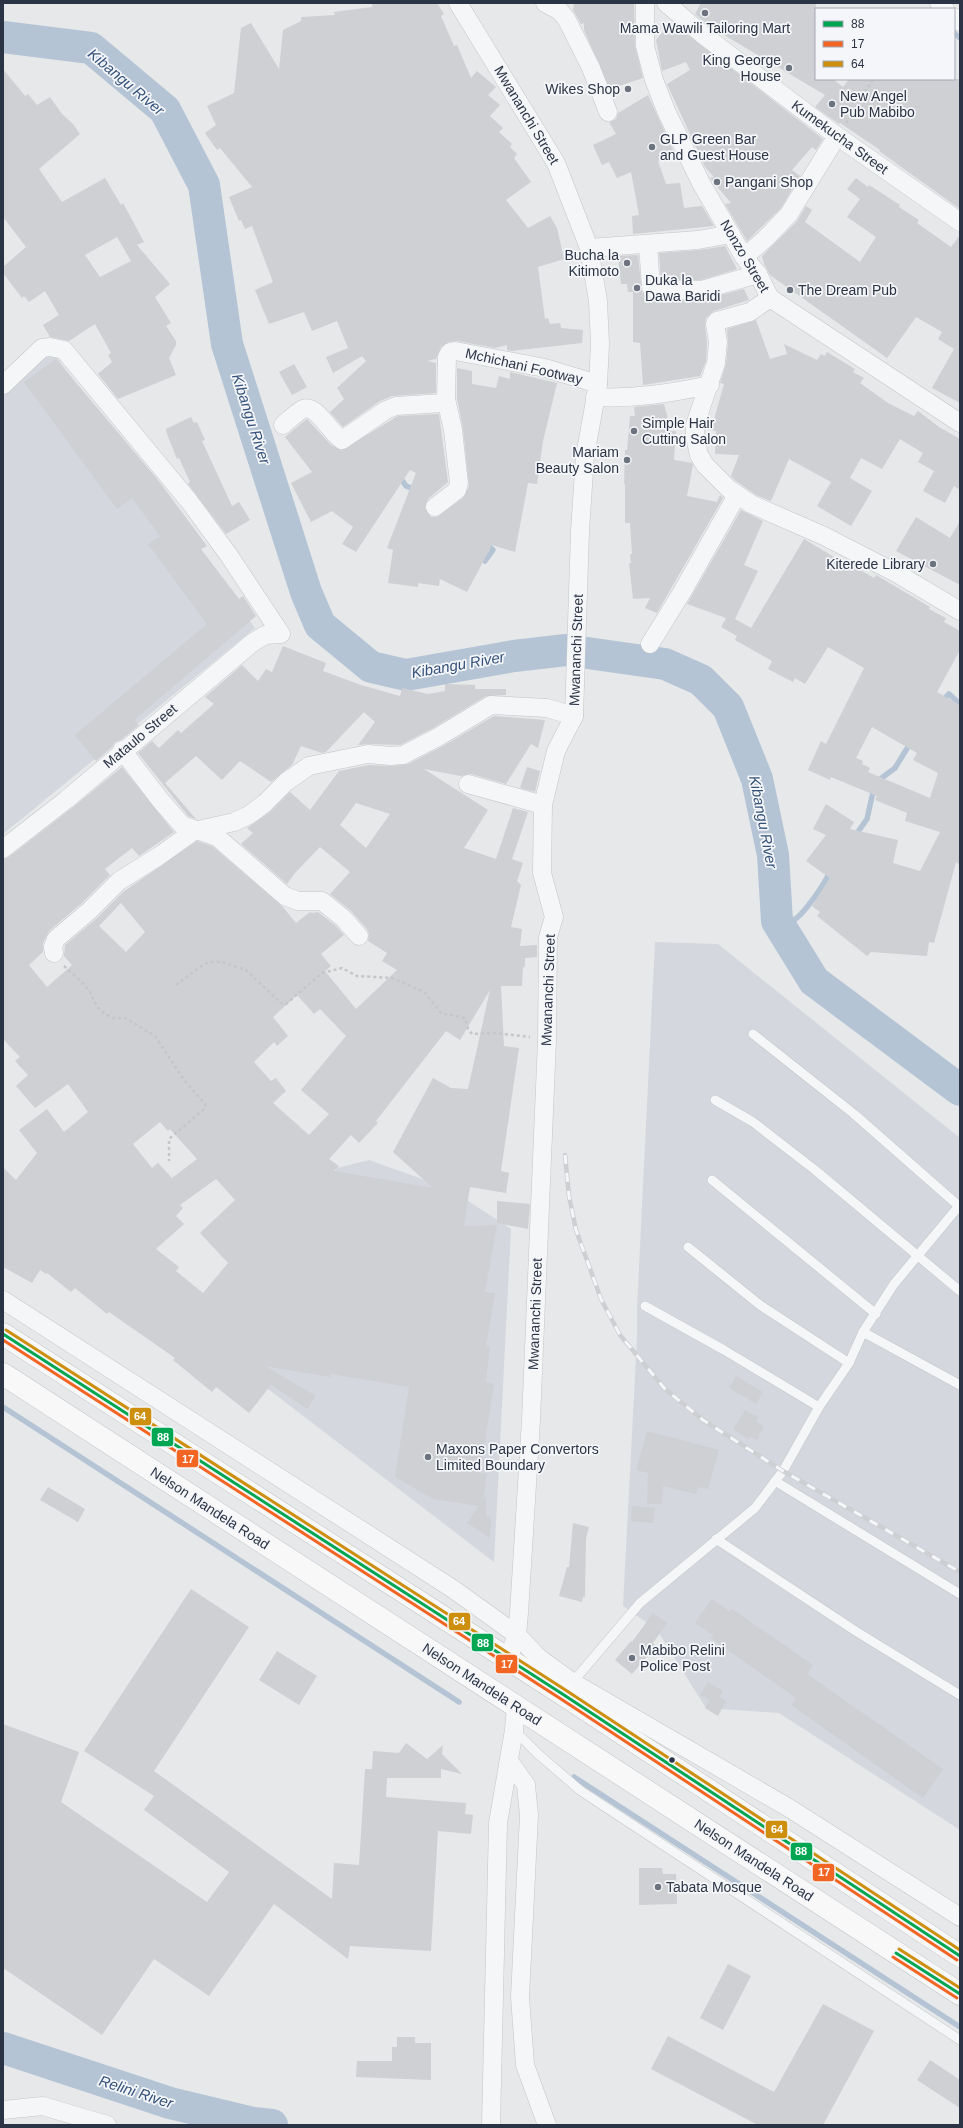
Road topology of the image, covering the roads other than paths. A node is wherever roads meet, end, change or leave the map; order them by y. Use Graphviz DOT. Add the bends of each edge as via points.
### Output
graph roads {
  1 [pos="458,3"];
  2 [pos="545,3"];
  3 [pos="645,3"];
  4 [pos="666,3"];
  5 [pos="608,112"];
  6 [pos="837,136"];
  7 [pos="960,222"];
  8 [pos="731,234"];
  9 [pos="648,245"];
  10 [pos="589,248"];
  11 [pos="744,257"];
  12 [pos="758,274"];
  13 [pos="770,298"];
  14 [pos="3,385"];
  15 [pos="710,385"];
  16 [pos="596,390"];
  17 [pos="446,399"];
  18 [pos="960,423"];
  19 [pos="283,425"];
  20 [pos="737,495"];
  21 [pos="435,507"];
  22 [pos="960,611"];
  23 [pos="650,644"];
  24 [pos="574,716"];
  25 [pos="122,750"];
  26 [pos="468,784"];
  27 [pos="543,805"];
  28 [pos="194,831"];
  29 [pos="3,849"];
  30 [pos="359,936"];
  31 [pos="54,953"];
  32 [pos="753,1034"];
  33 [pos="715,1100"];
  34 [pos="712,1180"];
  35 [pos="959,1207"];
  36 [pos="688,1247"];
  37 [pos="918,1255"];
  38 [pos="960,1291"];
  39 [pos="3,1300"];
  40 [pos="645,1306"];
  41 [pos="876,1314"];
  42 [pos="863,1332"];
  43 [pos="3,1334"];
  44 [pos="849,1362"];
  45 [pos="3,1374"];
  46 [pos="960,1385"];
  47 [pos="819,1407"];
  48 [pos="775,1481"];
  49 [pos="716,1539"];
  50 [pos="960,1594"];
  51 [pos="517,1635"];
  52 [pos="508,1659"];
  53 [pos="568,1689"];
  54 [pos="960,1695"];
  55 [pos="516,1706"];
  56 [pos="514,1730"];
  57 [pos="509,1761"];
  58 [pos="960,1917"];
  59 [pos="960,1956"];
  60 [pos="960,1994"];
  61 [pos="960,2040"];
  62 [pos="3,2110"];
  63 [pos="491,2120"];
  64 [pos="107,2125"];
  65 [pos="547,2125"];
  1 -- 10 [label="street, Mwananchi Street" via="556,163"];
  2 -- 5 [label="street" via="560,11 567,20 591,68"];
  3 -- 8 [label="street, Nonzo Street" via="645,46 654,80 701,183"];
  4 -- 6 [label="street, Kumekucha Street" via="702,34"];
  6 -- 7 [label="street, Kumekucha Street"];
  6 -- 11 [label="street" via="789,214"];
  8 -- 9 [label="street"];
  8 -- 11 [label="street, Nonzo Street"];
  9 -- 10 [label="street"];
  9 -- 12 [label="street" via="649,277 651,287 655,290 702,290"];
  10 -- 16 [label="street, Mwananchi Street" via="598,301 600,344"];
  11 -- 12 [label="street, Nonzo Street"];
  12 -- 13 [label="street, Nonzo Street"];
  13 -- 15 [label="street" via="750,312 716,323 718,348"];
  13 -- 18 [label="street, Nonzo Street"];
  14 -- 25 [label="street, Mataulo Street" via="42,348 64,350 188,501 232,560 281,634 265,636 252,643"];
  15 -- 16 [label="street" via="628,398"];
  15 -- 20 [label="street" via="695,425 699,454 705,465"];
  16 -- 17 [label="street, Mchichani Footway" via="568,374 530,364 455,351 450,352 447,357"];
  16 -- 24 [label="street, Mwananchi Street" via="585,456"];
  17 -- 19 [label="street" via="439,404 391,408 342,440 316,411 311,409 302,409"];
  17 -- 21 [label="street, Mchichani Footway" via="453,430 459,483 457,490"];
  20 -- 22 [label="street" via="898,574"];
  20 -- 23 [label="street" via="682,594"];
  24 -- 27 [label="street, Mwananchi Street" via="556,751"];
  24 -- 28 [label="street" via="547,708 491,705 403,755 368,754 309,766 248,815 234,822"];
  25 -- 28 [label="street" via="173,817"];
  25 -- 29 [label="street, Mataulo Street" via="66,800"];
  26 -- 27 [label="street"];
  27 -- 51 [label="street, Mwananchi Street" via="542,874 554,917 548,937 547,1040 531,1420"];
  28 -- 30 [label="street" via="217,837 285,896 298,901 316,900 326,903"];
  28 -- 31 [label="street" via="119,882 56,939"];
  32 -- 35 [label="lane" via="854,1114"];
  33 -- 37 [label="lane" via="753,1122"];
  34 -- 41 [label="lane"];
  35 -- 37 [label="lane"];
  36 -- 44 [label="lane" via="760,1305"];
  37 -- 38 [label="lane"];
  37 -- 41 [label="lane" via="894,1284"];
  39 -- 51 [label="street" via="453,1589"];
  40 -- 47 [label="lane"];
  41 -- 42 [label="lane"];
  42 -- 44 [label="lane"];
  42 -- 46 [label="lane"];
  43 -- 52 [label="main road"];
  44 -- 47 [label="lane"];
  45 -- 55 [label="main road, Nelson Mandela Road"];
  47 -- 48 [label="lane"];
  48 -- 49 [label="lane" via="755,1508"];
  48 -- 50 [label="lane"];
  49 -- 53 [label="lane" via="640,1603"];
  49 -- 54 [label="lane" via="857,1632"];
  51 -- 52 [label="street, Mwananchi Street"];
  51 -- 53 [label="street"];
  52 -- 53 [label="main road"];
  53 -- 58 [label="street" via="789,1808"];
  53 -- 59 [label="main road"];
  55 -- 56 [label="street"];
  55 -- 60 [label="main road, Nelson Mandela Road"];
  56 -- 57 [label="street"];
  56 -- 61 [label="lane" via="581,1791"];
  57 -- 63 [label="street" via="498,1824"];
  57 -- 65 [label="street" via="526,1785 529,1815 520,1997 525,2065"];
  62 -- 64 [label="street" via="42,2106"];
}
